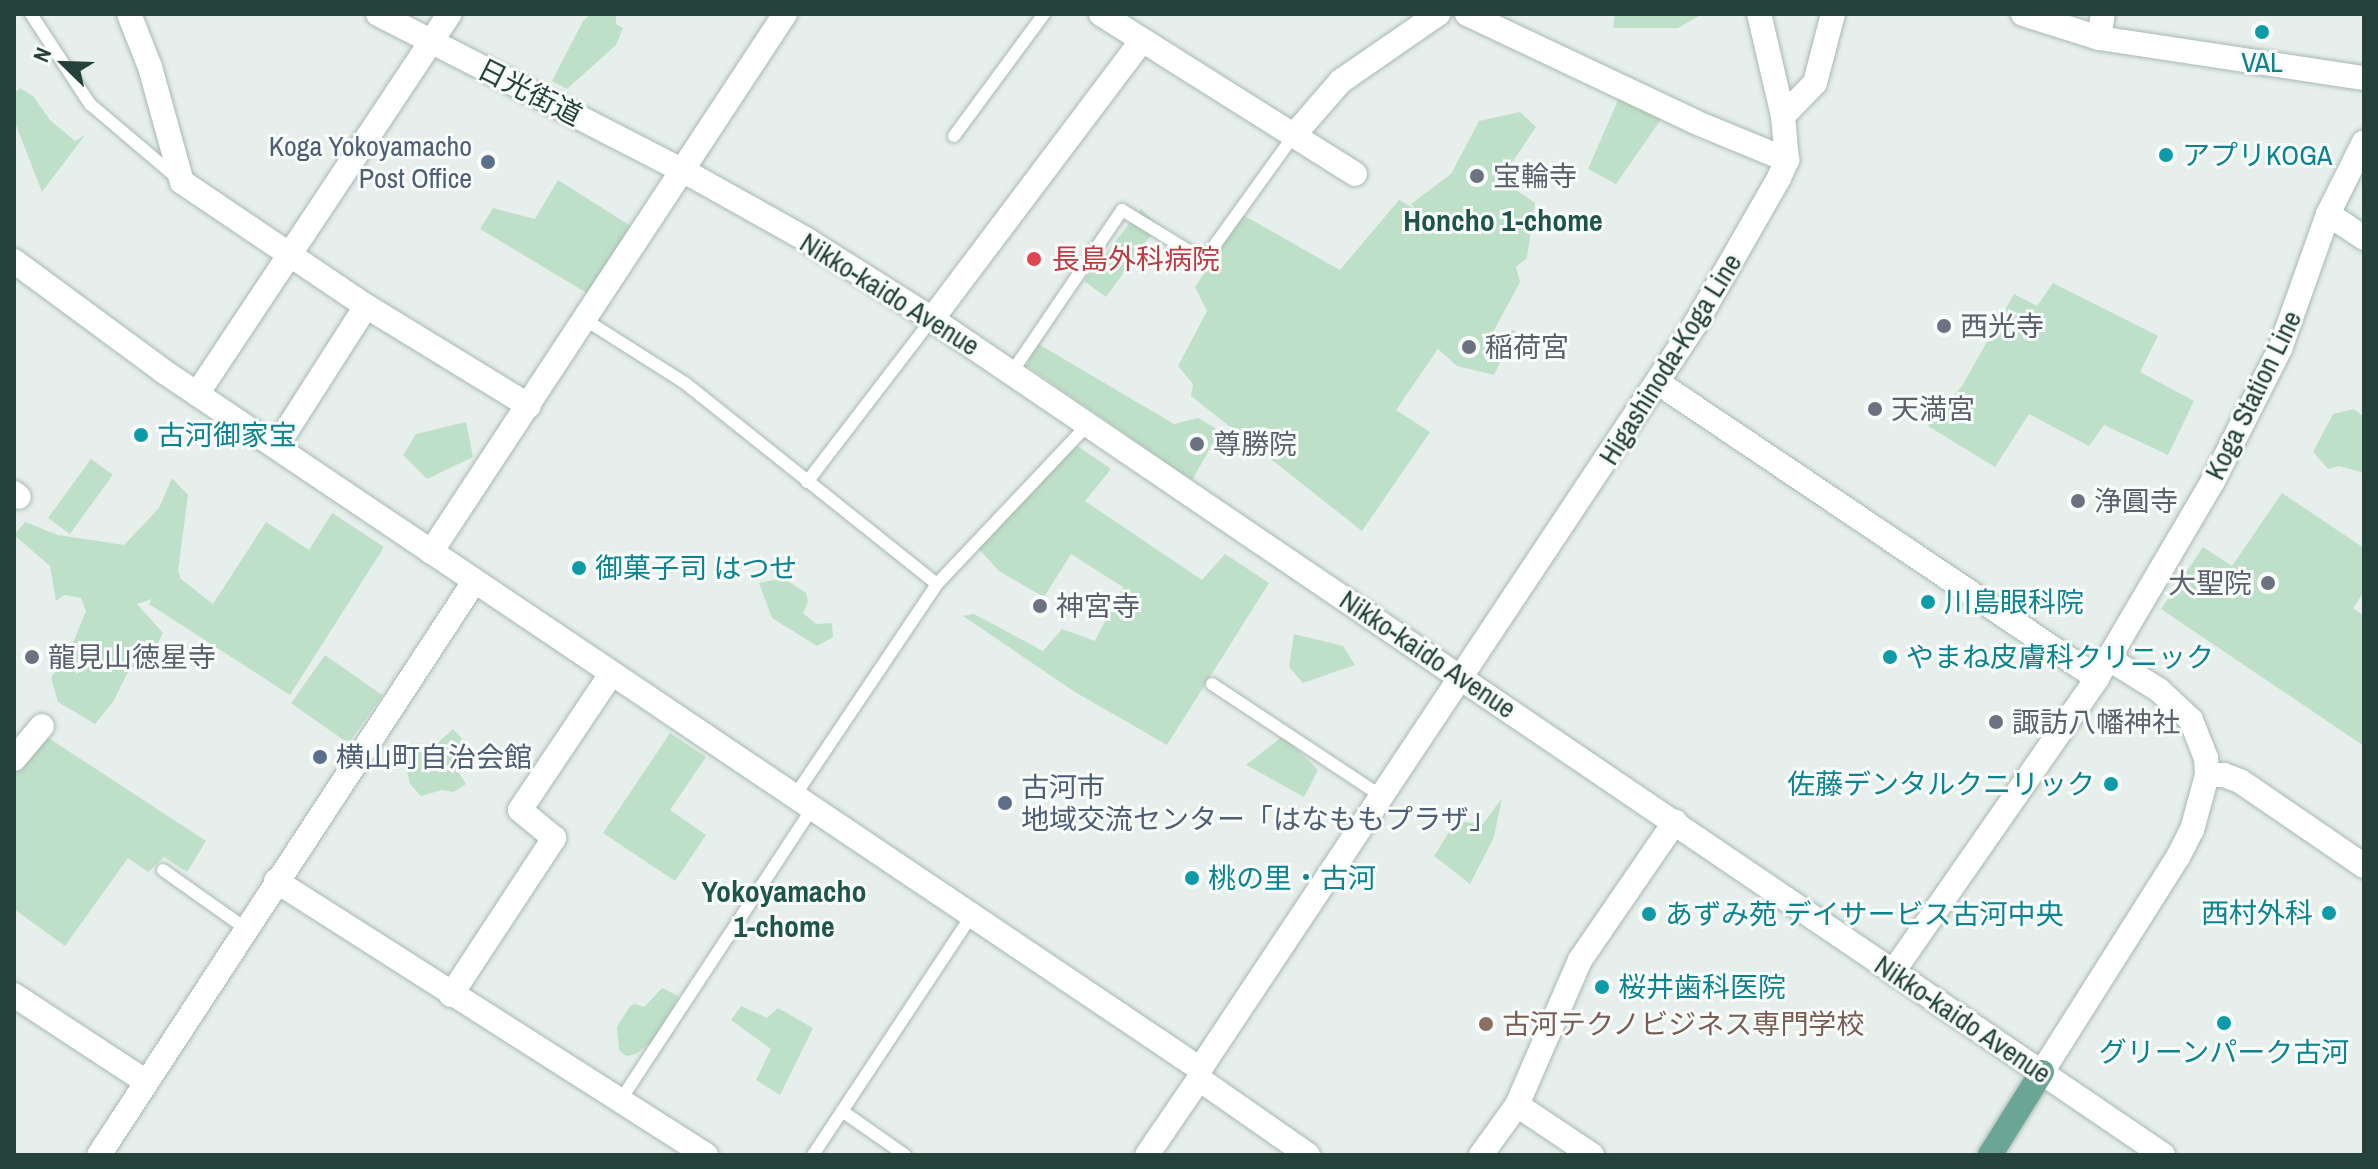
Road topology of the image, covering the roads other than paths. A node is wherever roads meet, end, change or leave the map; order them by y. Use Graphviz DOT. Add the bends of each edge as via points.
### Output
graph roads {
  1 [pos="31,14"];
  2 [pos="129,14"];
  3 [pos="378,14"];
  4 [pos="449,14"];
  5 [pos="1044,14"];
  6 [pos="1101,14"];
  7 [pos="1438,14"];
  8 [pos="1467,14"];
  9 [pos="1759,14"];
  10 [pos="1833,14"];
  11 [pos="2023,14"];
  12 [pos="783,15"];
  13 [pos="2101,26"];
  14 [pos="1142,40"];
  15 [pos="431,41"];
  16 [pos="2364,78"];
  17 [pos="1783,116"];
  18 [pos="1294,135"];
  19 [pos="954,136"];
  20 [pos="2364,142"];
  21 [pos="1787,160"];
  22 [pos="682,170"];
  23 [pos="1355,174"];
  24 [pos="182,182"];
  25 [pos="2328,214"];
  26 [pos="2364,238"];
  27 [pos="290,255"];
  28 [pos="14,261"];
  29 [pos="366,306"];
  30 [pos="584,319"];
  31 [pos="932,319"];
  32 [pos="1012,372"];
  33 [pos="1657,382"];
  34 [pos="197,394"];
  35 [pos="529,406"];
  36 [pos="1089,423"];
  37 [pos="276,447"];
  38 [pos="807,482"];
  39 [pos="431,552"];
  40 [pos="474,582"];
  41 [pos="937,584"];
  42 [pos="2103,669"];
  43 [pos="611,674"];
  44 [pos="1463,677"];
  45 [pos="1212,684"];
  46 [pos="42,726"];
  47 [pos="14,759"];
  48 [pos="2207,775"];
  49 [pos="1383,797"];
  50 [pos="803,803"];
  51 [pos="1675,822"];
  52 [pos="2364,866"];
  53 [pos="163,870"];
  54 [pos="276,881"];
  55 [pos="971,916"];
  56 [pos="245,928"];
  57 [pos="1893,972"];
  58 [pos="14,995"];
  59 [pos="451,995"];
  60 [pos="2042,1072"];
  61 [pos="1200,1074"];
  62 [pos="145,1081"];
  63 [pos="620,1101"];
  64 [pos="1517,1105"];
  65 [pos="842,1111"];
  66 [pos="110,1151"];
  67 [pos="706,1155"];
  68 [pos="813,1155"];
  69 [pos="905,1155"];
  70 [pos="1147,1155"];
  71 [pos="1308,1155"];
  72 [pos="1481,1155"];
  73 [pos="1592,1155"];
  74 [pos="1990,1155"];
  75 [pos="2163,1155"];
  1 -- 24 [label="lane" via="90,104"];
  2 -- 24 [label="street" via="150,67"];
  3 -- 15 [label="street, 日光街道"];
  4 -- 15 [label="street"];
  5 -- 19 [label="lane"];
  6 -- 14 [label="street"];
  7 -- 18 [label="street" via="1341,81"];
  8 -- 21 [label="street"];
  9 -- 17 [label="street"];
  10 -- 17 [label="street" via="1815,83"];
  11 -- 13 [label="street"];
  12 -- 22 [label="street"];
  13 -- 16 [label="street"];
  14 -- 18 [label="street"];
  14 -- 31 [label="street"];
  15 -- 22 [label="street, 日光街道"];
  15 -- 27 [label="street"];
  17 -- 21 [label="street"];
  18 -- 23 [label="street"];
  18 -- 32 [label="lane" via="1204,260 1122,210"];
  20 -- 25 [label="street, Koga Station Line"];
  21 -- 33 [label="street, Higashinoda-Koga Line" via="1704,310"];
  22 -- 30 [label="street"];
  22 -- 31 [label="street, Nikko-kaido Avenue"];
  24 -- 27 [label="street"];
  25 -- 26 [label="street"];
  25 -- 42 [label="street, Koga Station Line" via="2266,378 2213,481"];
  27 -- 29 [label="street"];
  27 -- 34 [label="street"];
  28 -- 34 [label="street"];
  29 -- 35 [label="street"];
  29 -- 37 [label="street"];
  30 -- 35 [label="street"];
  30 -- 38 [label="lane" via="685,383"];
  31 -- 32 [label="street, Nikko-kaido Avenue"];
  31 -- 38 [label="lane"];
  32 -- 36 [label="street, Nikko-kaido Avenue"];
  33 -- 42 [label="street"];
  33 -- 44 [label="street, Higashinoda-Koga Line"];
  34 -- 37 [label="street"];
  35 -- 39 [label="street"];
  36 -- 41 [label="lane"];
  36 -- 44 [label="street, Nikko-kaido Avenue"];
  37 -- 39 [label="street"];
  38 -- 41 [label="lane"];
  39 -- 40 [label="street"];
  40 -- 43 [label="street"];
  40 -- 54 [label="street"];
  41 -- 50 [label="lane"];
  42 -- 48 [label="street" via="2159,690 2191,720"];
  42 -- 57 [label="street, Koga Station Line"];
  43 -- 50 [label="street"];
  43 -- 59 [label="street" via="520,810 554,838"];
  44 -- 49 [label="street, Higashinoda-Koga Line"];
  44 -- 51 [label="street, Nikko-kaido Avenue"];
  45 -- 49 [label="lane"];
  46 -- 47 [label="street"];
  48 -- 52 [label="street" via="2240,781"];
  48 -- 60 [label="street" via="2192,830 2178,857"];
  49 -- 61 [label="street, Higashinoda-Koga Line"];
  50 -- 55 [label="street"];
  50 -- 63 [label="lane"];
  51 -- 57 [label="street, Nikko-kaido Avenue"];
  51 -- 64 [label="street" via="1580,960"];
  53 -- 56 [label="lane"];
  54 -- 56 [label="street"];
  54 -- 59 [label="street"];
  55 -- 61 [label="street"];
  55 -- 65 [label="lane"];
  56 -- 62 [label="street"];
  57 -- 60 [label="street, Nikko-kaido Avenue"];
  58 -- 62 [label="street"];
  59 -- 63 [label="street"];
  60 -- 74 [label="main road"];
  60 -- 75 [label="street, Nikko-kaido Avenue"];
  61 -- 70 [label="street, Higashinoda-Koga Line"];
  61 -- 71 [label="street"];
  62 -- 66 [label="street"];
  63 -- 67 [label="street"];
  64 -- 72 [label="street"];
  64 -- 73 [label="street"];
  65 -- 68 [label="lane"];
  65 -- 69 [label="lane"];
}
